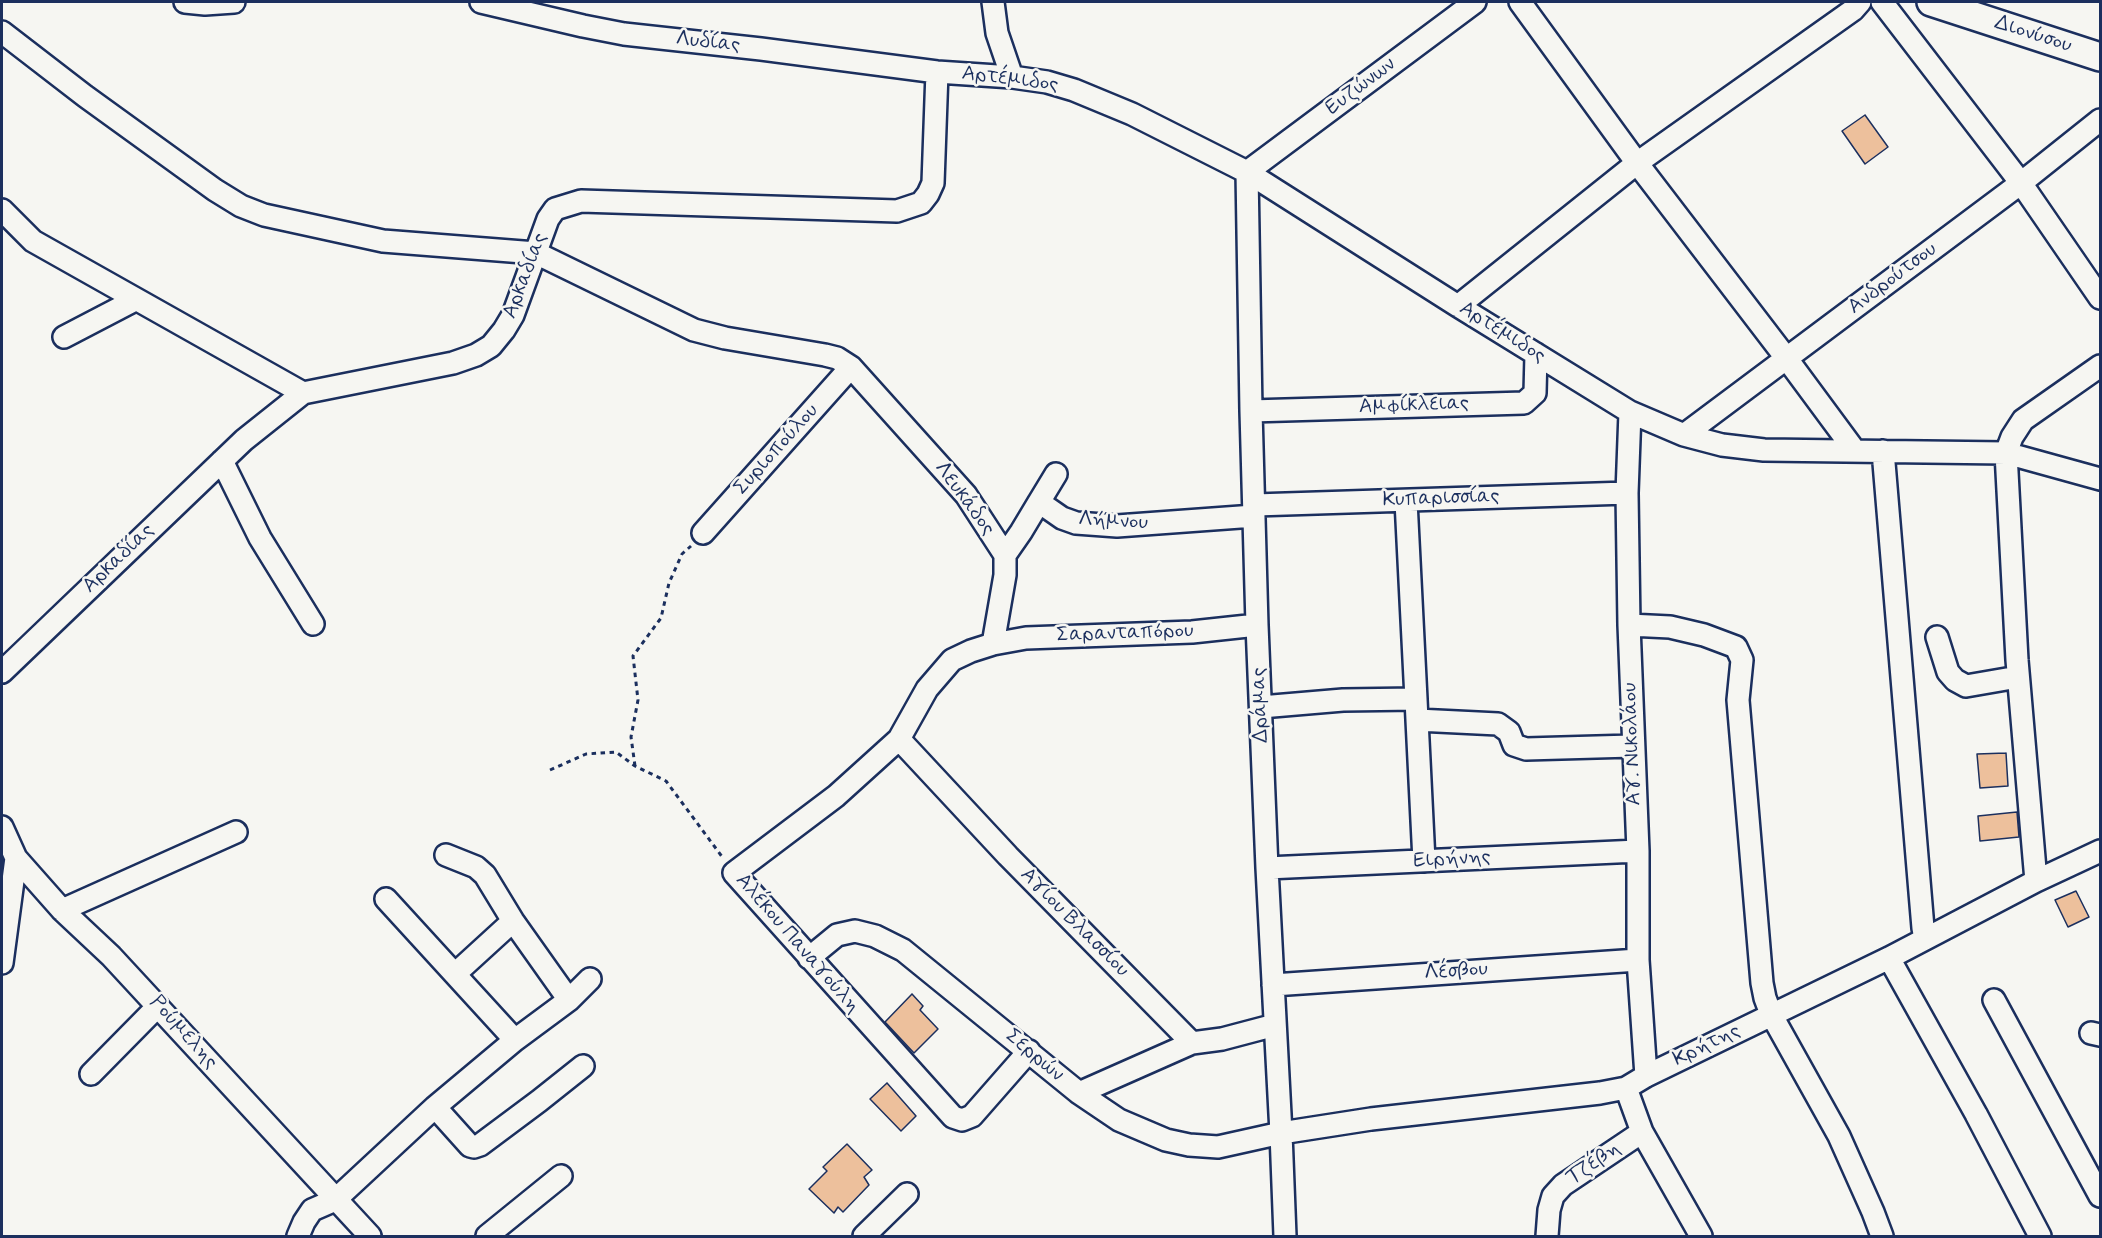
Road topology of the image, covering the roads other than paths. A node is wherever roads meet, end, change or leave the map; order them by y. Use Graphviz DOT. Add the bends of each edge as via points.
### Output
graph roads {
  1 [pos="185,2"];
  2 [pos="234,2"];
  3 [pos="481,2"];
  4 [pos="993,2"];
  5 [pos="1476,2"];
  6 [pos="1520,2"];
  7 [pos="1860,2"];
  8 [pos="1882,2"];
  9 [pos="1931,2"];
  10 [pos="2,32"];
  11 [pos="2100,57"];
  12 [pos="937,72"];
  13 [pos="1012,77"];
  14 [pos="2100,120"];
  15 [pos="1637,163"];
  16 [pos="1247,172"];
  17 [pos="2021,183"];
  18 [pos="2,210"];
  19 [pos="536,253"];
  20 [pos="2100,298"];
  21 [pos="135,300"];
  22 [pos="1458,306"];
  23 [pos="64,337"];
  24 [pos="1536,354"];
  25 [pos="1787,359"];
  26 [pos="2100,366"];
  27 [pos="851,367"];
  28 [pos="303,393"];
  29 [pos="1251,411"];
  30 [pos="1630,412"];
  31 [pos="1684,435"];
  32 [pos="1855,450"];
  33 [pos="1883,451"];
  34 [pos="2006,453"];
  35 [pos="222,461"];
  36 [pos="1056,474"];
  37 [pos="2100,479"];
  38 [pos="1628,493"];
  39 [pos="1406,501"];
  40 [pos="1039,502"];
  41 [pos="1254,510"];
  42 [pos="704,533"];
  43 [pos="1005,555"];
  44 [pos="313,624"];
  45 [pos="1257,625"];
  46 [pos="1629,625"];
  47 [pos="1937,637"];
  48 [pos="993,644"];
  49 [pos="2,672"];
  50 [pos="2018,677"];
  51 [pos="1416,699"];
  52 [pos="1261,707"];
  53 [pos="1416,720"];
  54 [pos="899,739"];
  55 [pos="1632,746"];
  56 [pos="2,827"];
  57 [pos="236,832"];
  58 [pos="1638,851"];
  59 [pos="2100,851"];
  60 [pos="446,855"];
  61 [pos="16,858"];
  62 [pos="1424,861"];
  63 [pos="1267,868"];
  64 [pos="2037,881"];
  65 [pos="386,899"];
  66 [pos="62,910"];
  67 [pos="513,921"];
  68 [pos="1925,939"];
  69 [pos="809,958"];
  70 [pos="1890,958"];
  71 [pos="1638,960"];
  72 [pos="2,963"];
  73 [pos="454,974"];
  74 [pos="590,979"];
  75 [pos="1273,985"];
  76 [pos="569,1000"];
  77 [pos="1994,1000"];
  78 [pos="158,1006"];
  79 [pos="1771,1014"];
  80 [pos="1275,1025"];
  81 [pos="515,1040"];
  82 [pos="1192,1043"];
  83 [pos="1029,1052"];
  84 [pos="583,1066"];
  85 [pos="91,1074"];
  86 [pos="1646,1076"];
  87 [pos="1626,1088"];
  88 [pos="1079,1093"];
  89 [pos="435,1107"];
  90 [pos="1642,1132"];
  91 [pos="1281,1133"];
  92 [pos="561,1176"];
  93 [pos="907,1194"];
  94 [pos="2100,1196"];
  95 [pos="335,1200"];
  96 [pos="298,1236"];
  97 [pos="370,1236"];
  98 [pos="487,1236"];
  99 [pos="864,1236"];
  100 [pos="1285,1236"];
  101 [pos="1547,1236"];
  102 [pos="1701,1236"];
  103 [pos="1882,1236"];
  104 [pos="2040,1236"];
  1 -- 2 [label="street"];
  3 -- 12 [label="street, Λυδίας" via="624,34"];
  4 -- 13 [label="street" via="997,33"];
  5 -- 16 [label="street, Ευζώνων"];
  6 -- 15 [label="street"];
  7 -- 15 [label="street"];
  8 -- 17 [label="street"];
  9 -- 11 [label="main road, Διονύσου"];
  10 -- 19 [label="street" via="164,154 241,206 383,241"];
  12 -- 13 [label="street, Αρτέμιδος"];
  12 -- 19 [label="street, Αρκαδίας" via="933,183 921,203 911,208 897,211 581,201 555,209"];
  13 -- 16 [label="street, Αρτέμιδος" via="1074,90 1132,114"];
  14 -- 17 [label="street, Ανδρούτσου"];
  15 -- 22 [label="street"];
  15 -- 25 [label="street"];
  16 -- 22 [label="street, Αρτέμιδος"];
  16 -- 29 [label="street, Δράμας"];
  17 -- 20 [label="street"];
  17 -- 25 [label="street, Ανδρούτσου"];
  18 -- 21 [label="street" via="33,242"];
  19 -- 27 [label="street, Λευκάδος" via="694,330 825,355"];
  19 -- 28 [label="street, Αρκαδίας" via="513,315 491,346 453,363"];
  21 -- 23 [label="street"];
  21 -- 28 [label="street"];
  22 -- 24 [label="street, Αρτέμιδος"];
  24 -- 29 [label="street, Αμφίκλειας" via="1535,393 1524,403"];
  24 -- 30 [label="street, Αρτέμιδος"];
  25 -- 31 [label="street, Ανδρούτσου"];
  25 -- 32 [label="street"];
  26 -- 34 [label="street" via="2023,420"];
  27 -- 42 [label="street, Συριοπούλου"];
  27 -- 43 [label="street, Λευκάδος" via="966,495"];
  28 -- 35 [label="street, Αρκαδίας"];
  29 -- 41 [label="street, Δράμας"];
  30 -- 31 [label="street, Αρτέμιδος"];
  30 -- 38 [label="street, Αγ. Νικολάου"];
  31 -- 32 [label="street, Αρτέμιδος" via="1764,450"];
  32 -- 33 [label="street, Αρτέμιδος"];
  33 -- 34 [label="street, Αρτέμιδος"];
  33 -- 68 [label="street"];
  34 -- 37 [label="street, Αρτέμιδος"];
  34 -- 50 [label="street"];
  35 -- 44 [label="street" via="260,538"];
  35 -- 49 [label="street, Αρκαδίας"];
  36 -- 40 [label="street"];
  38 -- 39 [label="street, Κυπαρισσίας"];
  38 -- 46 [label="street, Αγ. Νικολάου"];
  39 -- 41 [label="street, Κυπαρισσίας"];
  39 -- 51 [label="street"];
  40 -- 41 [label="street, Λήμνου" via="1077,524 1117,526"];
  40 -- 43 [label="street"];
  41 -- 45 [label="street, Δράμας"];
  43 -- 48 [label="street, Λευκάδος"];
  45 -- 48 [label="street, Σαρανταπόρου" via="1192,632 1026,638"];
  45 -- 52 [label="street, Δράμας"];
  46 -- 55 [label="street, Αγ. Νικολάου"];
  46 -- 79 [label="street" via="1670,627 1704,635 1736,647 1742,660 1738,700 1761,971"];
  47 -- 50 [label="street" via="1948,672 1966,686"];
  48 -- 54 [label="street" via="952,660 927,689"];
  50 -- 64 [label="street"];
  51 -- 52 [label="street"];
  51 -- 53 [label="street"];
  52 -- 63 [label="street, Δράμας"];
  53 -- 55 [label="street" via="1498,724 1509,732 1514,745 1526,749"];
  53 -- 62 [label="street"];
  54 -- 69 [label="street, Αλέκου Παναγούλη" via="836,796 734,873"];
  54 -- 82 [label="street, Αγίου Βλασσίου"];
  55 -- 58 [label="street, Αγ. Νικολάου"];
  56 -- 61 [label="street, Ρούμελης"];
  57 -- 66 [label="street"];
  58 -- 62 [label="street, Ειρήνης"];
  58 -- 71 [label="street, Αγ. Νικολάου"];
  59 -- 64 [label="street, Κρήτης"];
  60 -- 67 [label="street" via="476,867 485,875"];
  61 -- 66 [label="street, Ρούμελης"];
  61 -- 72 [label="street"];
  62 -- 63 [label="street, Ειρήνης"];
  63 -- 75 [label="street, Δράμας"];
  64 -- 68 [label="street, Κρήτης"];
  65 -- 73 [label="street"];
  66 -- 78 [label="street, Ρούμελης"];
  67 -- 73 [label="street"];
  67 -- 76 [label="street"];
  68 -- 70 [label="street, Κρήτης"];
  69 -- 83 [label="street, Σερρών" via="837,935 855,931 874,936 903,950"];
  69 -- 83 [label="street, Αλέκου Παναγούλη" via="953,1117 962,1120 972,1116"];
  70 -- 79 [label="street, Κρήτης"];
  70 -- 104 [label="street"];
  71 -- 75 [label="street, Λέσβου"];
  71 -- 86 [label="street, Αγ. Νικολάου"];
  73 -- 81 [label="street"];
  74 -- 76 [label="street"];
  75 -- 80 [label="street, Δράμας"];
  76 -- 81 [label="street"];
  77 -- 94 [label="street"];
  78 -- 85 [label="street"];
  78 -- 95 [label="street, Ρούμελης"];
  79 -- 86 [label="street, Κρήτης"];
  79 -- 103 [label="street" via="1839,1136"];
  80 -- 82 [label="street"];
  80 -- 91 [label="street, Δράμας"];
  81 -- 89 [label="street"];
  82 -- 88 [label="street"];
  83 -- 88 [label="street, Σερρών"];
  84 -- 89 [label="street" via="474,1147"];
  86 -- 87 [label="street, Κρήτης"];
  87 -- 90 [label="street"];
  87 -- 91 [label="street, Κρήτης"];
  88 -- 91 [label="street, Σερρών" via="1119,1120 1190,1145 1218,1147"];
  89 -- 95 [label="street"];
  90 -- 101 [label="street, Τζέβη" via="1558,1190 1549,1210"];
  90 -- 102 [label="street"];
  91 -- 100 [label="street, Δράμας"];
  92 -- 98 [label="street"];
  93 -- 99 [label="street"];
  95 -- 96 [label="street" via="312,1210"];
  95 -- 97 [label="street, Ρούμελης"];
}
